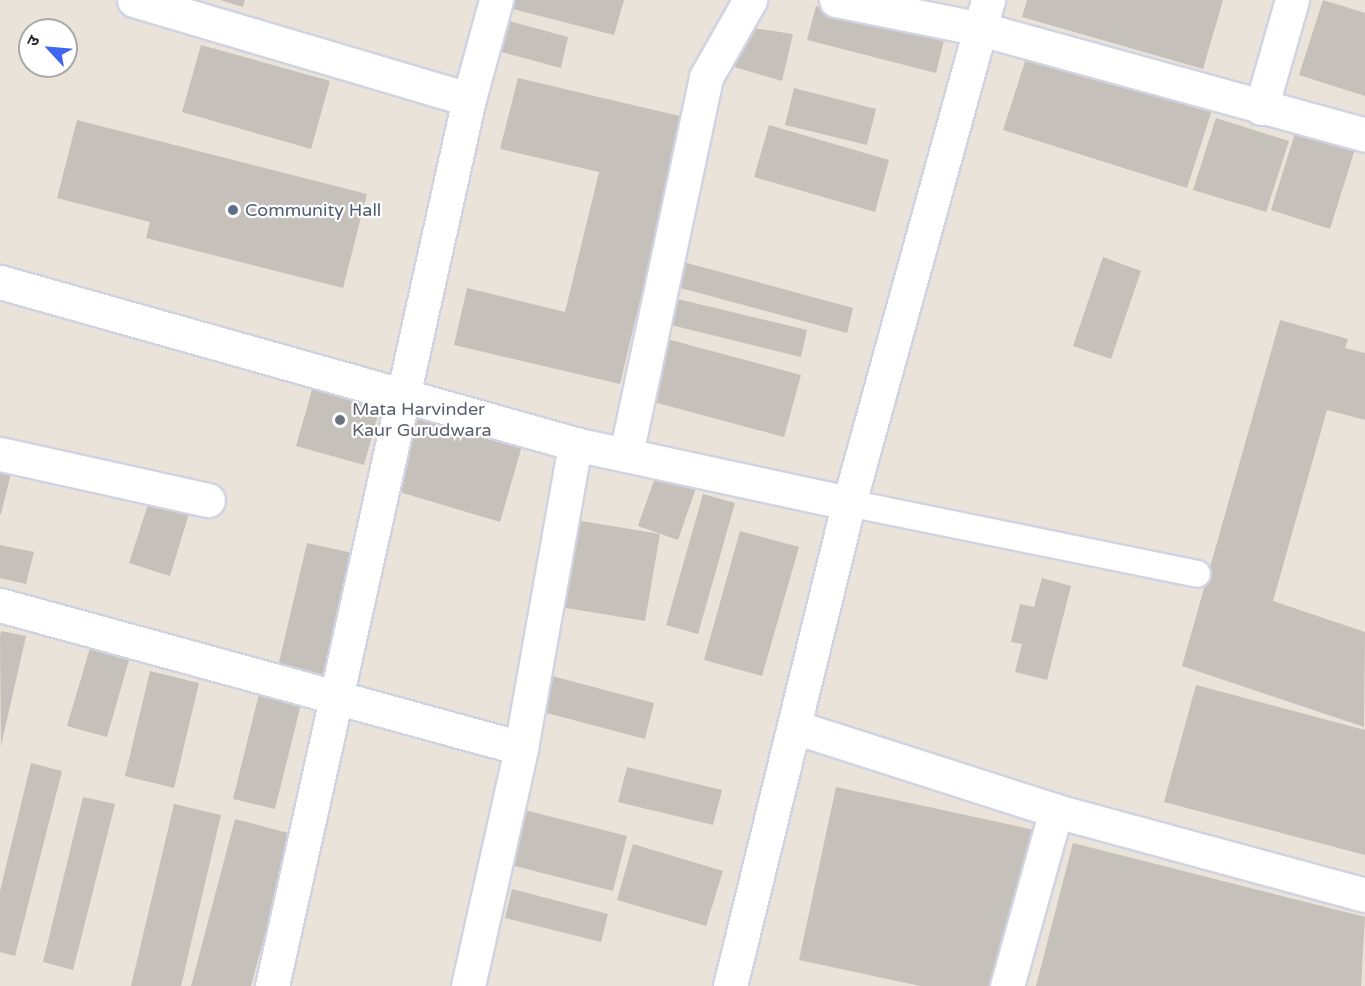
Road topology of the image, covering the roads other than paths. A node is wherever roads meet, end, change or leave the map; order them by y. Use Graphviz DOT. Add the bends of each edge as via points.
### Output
graph roads {
  1 [pos="134,0"];
  2 [pos="496,0"];
  3 [pos="750,0"];
  4 [pos="836,0"];
  5 [pos="1292,0"];
  6 [pos="984,15"];
  7 [pos="469,99"];
  8 [pos="1261,108"];
  9 [pos="1365,135"];
  10 [pos="0,282"];
  11 [pos="406,393"];
  12 [pos="575,444"];
  13 [pos="0,454"];
  14 [pos="626,454"];
  15 [pos="208,500"];
  16 [pos="849,503"];
  17 [pos="1197,574"];
  18 [pos="0,605"];
  19 [pos="338,697"];
  20 [pos="795,727"];
  21 [pos="521,748"];
  22 [pos="1056,811"];
  23 [pos="1365,895"];
  24 [pos="272,986"];
  25 [pos="468,986"];
  26 [pos="730,986"];
  27 [pos="1007,986"];
  1 -- 7 [label="street"];
  2 -- 7 [label="street"];
  3 -- 14 [label="street" via="706,77"];
  4 -- 6 [label="street"];
  5 -- 8 [label="street"];
  6 -- 8 [label="street"];
  6 -- 16 [label="street"];
  7 -- 11 [label="street"];
  8 -- 9 [label="street"];
  10 -- 11 [label="street"];
  11 -- 12 [label="street"];
  11 -- 19 [label="street"];
  12 -- 14 [label="street"];
  12 -- 21 [label="street"];
  13 -- 15 [label="street"];
  14 -- 16 [label="street"];
  16 -- 17 [label="lane"];
  16 -- 20 [label="street"];
  18 -- 19 [label="street"];
  19 -- 21 [label="street"];
  19 -- 24 [label="street"];
  20 -- 22 [label="street"];
  20 -- 26 [label="street"];
  21 -- 25 [label="street"];
  22 -- 23 [label="street"];
  22 -- 27 [label="street"];
}
